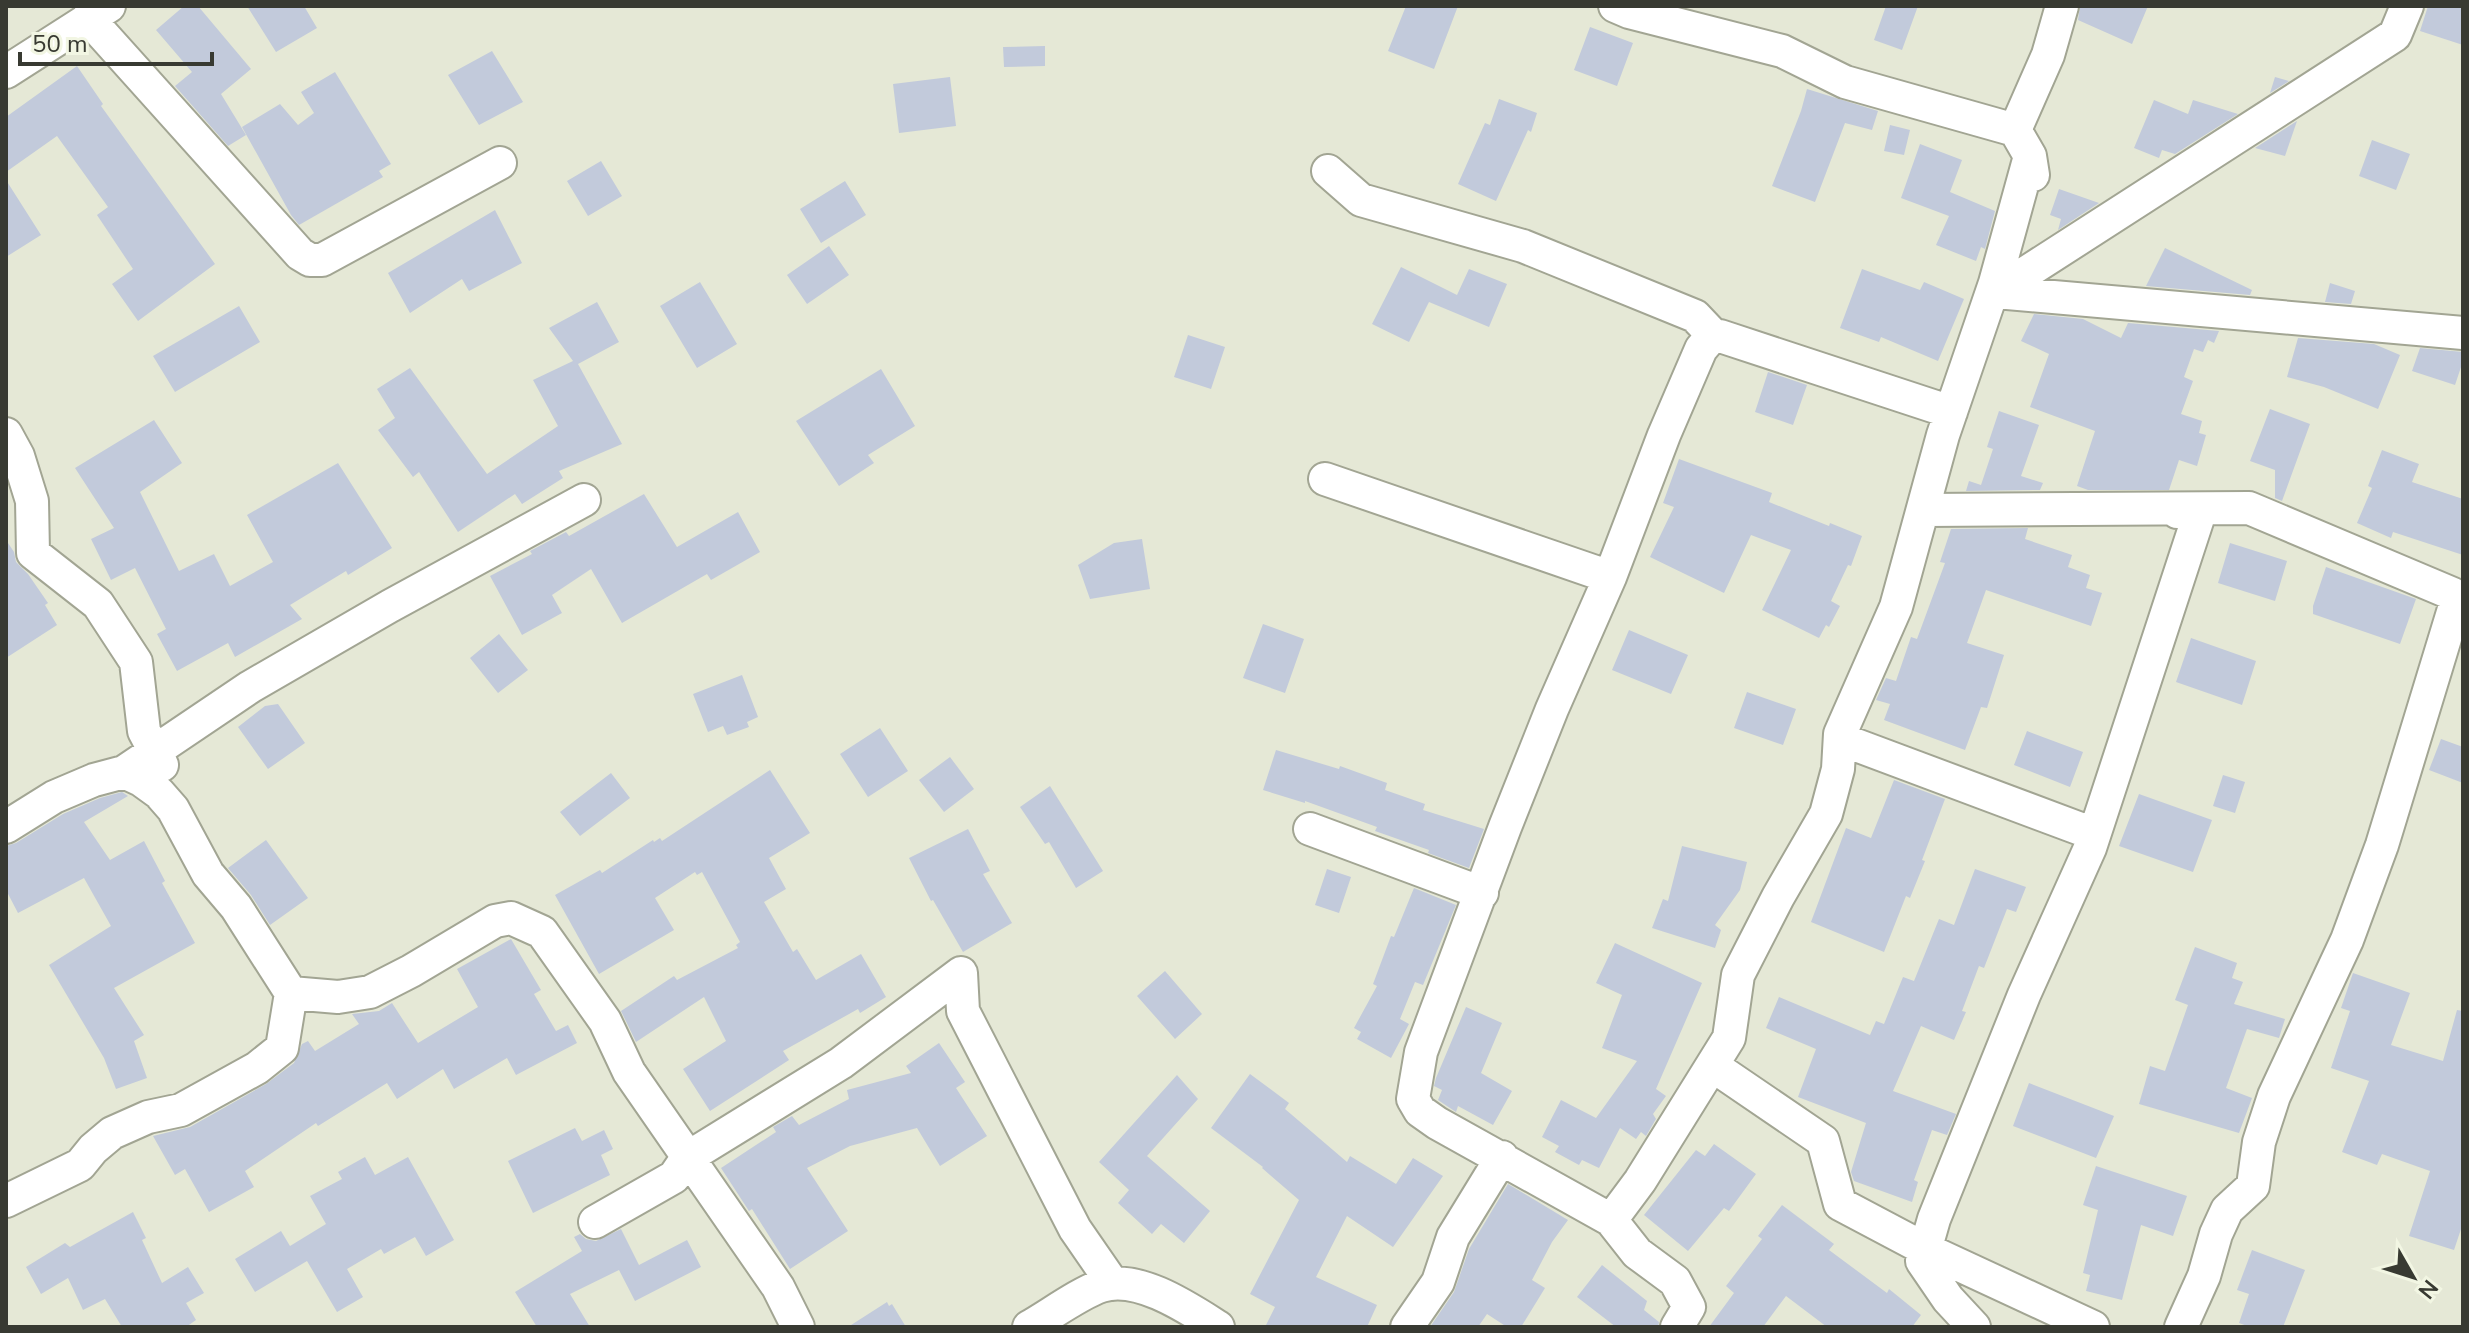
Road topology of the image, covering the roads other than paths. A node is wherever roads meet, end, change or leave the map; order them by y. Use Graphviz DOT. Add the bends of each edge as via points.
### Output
graph roads {
  1 [pos="1615,6"];
  2 [pos="2062,6"];
  3 [pos="2407,6"];
  4 [pos="99,12"];
  5 [pos="6,72"];
  6 [pos="2023,143"];
  7 [pos="500,163"];
  8 [pos="1328,171"];
  9 [pos="1996,292"];
  10 [pos="2463,333"];
  11 [pos="1713,335"];
  12 [pos="1951,412"];
  13 [pos="6,434"];
  14 [pos="1325,479"];
  15 [pos="584,500"];
  16 [pos="1926,510"];
  17 [pos="1610,577"];
  18 [pos="2460,600"];
  19 [pos="1840,739"];
  20 [pos="162,765"];
  21 [pos="124,772"];
  22 [pos="6,827"];
  23 [pos="1310,829"];
  24 [pos="2094,834"];
  25 [pos="1482,893"];
  26 [pos="291,993"];
  27 [pos="1713,1066"];
  28 [pos="1502,1157"];
  29 [pos="687,1158"];
  30 [pos="6,1201"];
  31 [pos="1611,1220"];
  32 [pos="595,1222"];
  33 [pos="1925,1249"];
  34 [pos="1113,1284"];
  35 [pos="798,1327"];
  36 [pos="1029,1327"];
  37 [pos="1218,1327"];
  38 [pos="1407,1327"];
  39 [pos="1677,1327"];
  40 [pos="1974,1327"];
  41 [pos="2093,1327"];
  42 [pos="2181,1327"];
  1 -- 6 [label="street" via="1782,51 1845,82"];
  2 -- 6 [label="street"];
  3 -- 9 [label="street" via="2395,35"];
  4 -- 5 [label="street"];
  4 -- 7 [label="street" via="310,260 322,260"];
  6 -- 9 [label="street" via="2036,193 2021,216 2012,263"];
  6 -- 12 [label="street" via="1995,283"];
  8 -- 11 [label="street" via="1361,200 1523,246 1695,316"];
  9 -- 10 [label="street"];
  9 -- 16 [label="street"];
  11 -- 12 [label="street"];
  11 -- 17 [label="street" via="1701,349 1664,435"];
  12 -- 19 [label="street" via="1896,607"];
  13 -- 20 [label="street" via="32,501 33,553 98,604 136,662 144,731"];
  14 -- 17 [label="street"];
  15 -- 21 [label="street" via="250,687"];
  16 -- 18 [label="street" via="2249,508"];
  16 -- 24 [label="street" via="2200,512"];
  17 -- 25 [label="street" via="1552,709"];
  18 -- 42 [label="street" via="2347,940 2274,1096 2259,1142 2253,1186 2227,1210"];
  19 -- 24 [label="street"];
  19 -- 27 [label="street" via="1826,814 1738,975 1729,1038"];
  21 -- 22 [label="street" via="54,797"];
  21 -- 26 [label="street" via="159,793 173,809 208,874 236,907"];
  23 -- 25 [label="street"];
  24 -- 33 [label="street"];
  25 -- 28 [label="street" via="1421,1052 1413,1099 1437,1123"];
  26 -- 29 [label="street" via="338,997 370,992 495,921 524,922 542,932 605,1021 629,1072"];
  26 -- 30 [label="street" via="282,1048 269,1060 181,1110 112,1133 80,1165"];
  27 -- 31 [label="street"];
  27 -- 33 [label="street" via="1823,1141 1840,1204"];
  28 -- 31 [label="street"];
  28 -- 38 [label="street" via="1453,1237 1438,1282"];
  29 -- 32 [label="street" via="674,1177"];
  29 -- 34 [label="street" via="841,1063 961,973 963,1011 1075,1229"];
  29 -- 35 [label="street" via="778,1287"];
  31 -- 39 [label="street" via="1637,1253 1675,1281 1689,1307"];
  33 -- 40 [label="street" via="1922,1261"];
  33 -- 41 [label="street"];
  34 -- 36 [label="street"];
  34 -- 37 [label="street" via="1140,1287 1179,1302"];
}
